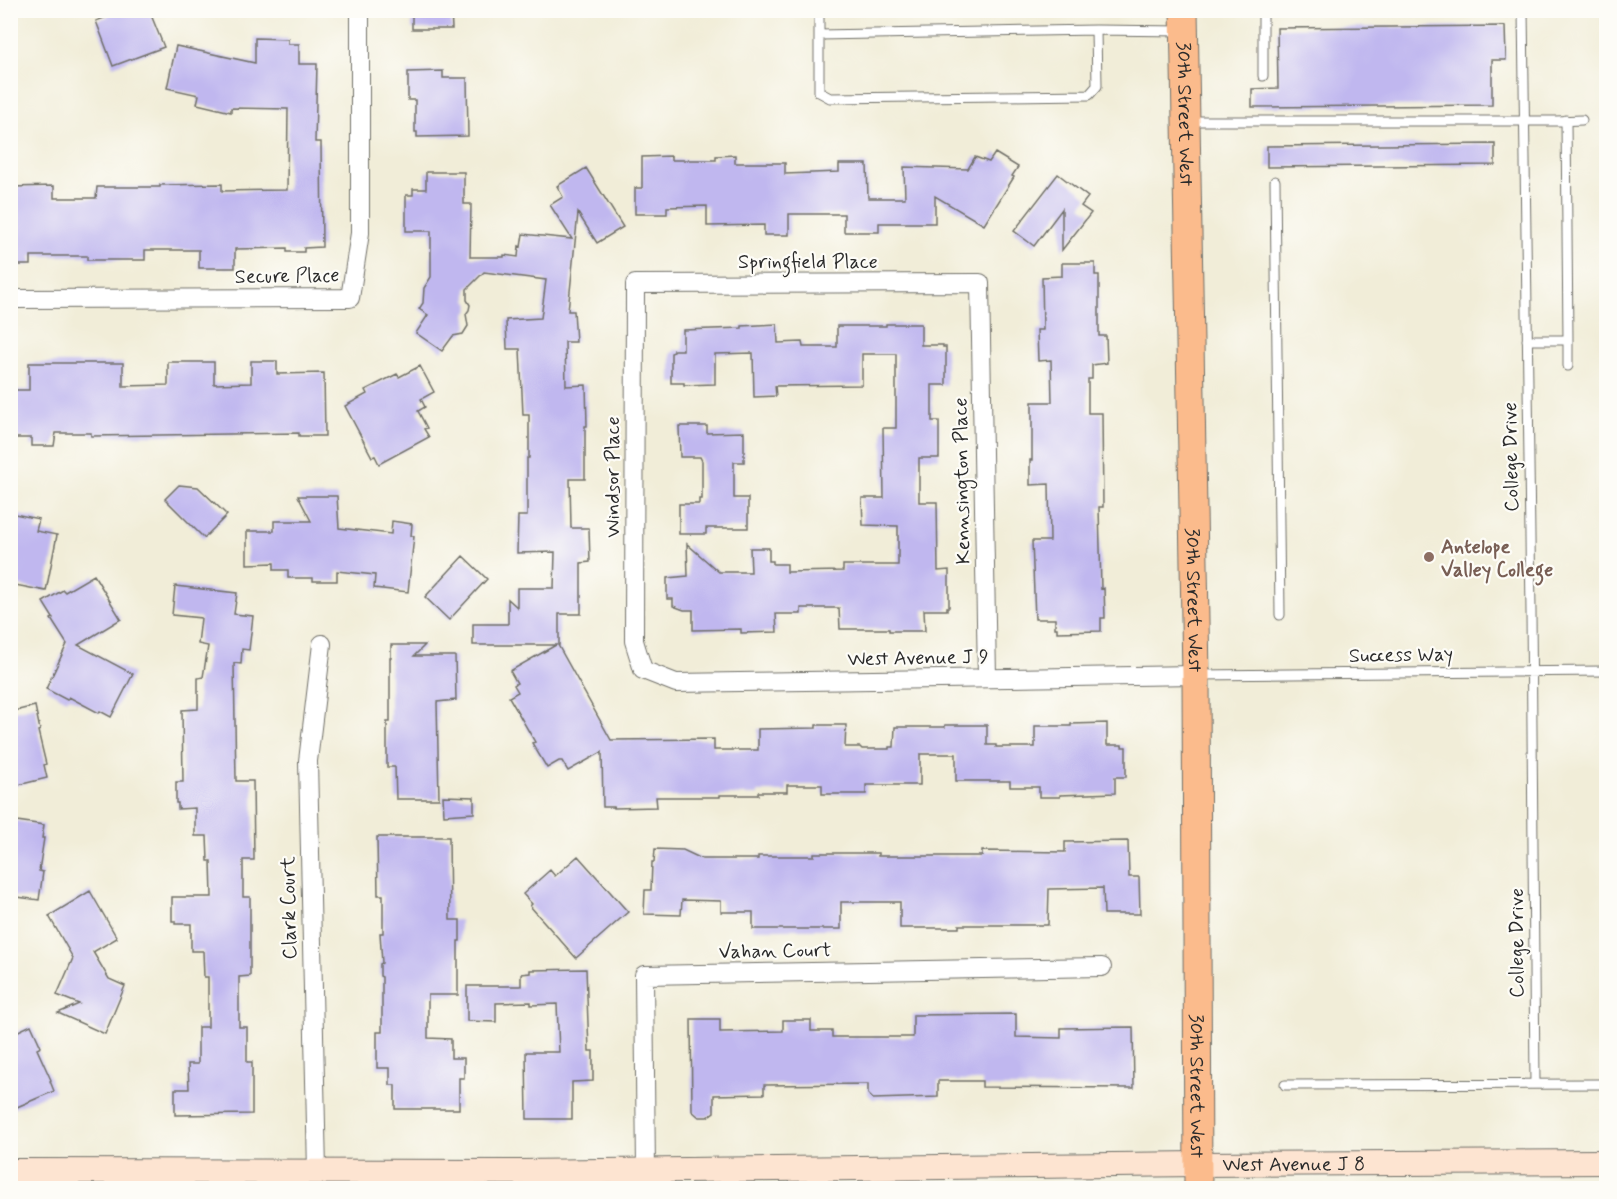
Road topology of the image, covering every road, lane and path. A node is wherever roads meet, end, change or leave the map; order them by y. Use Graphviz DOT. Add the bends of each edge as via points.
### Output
graph roads {
  1 [pos="360,10"];
  2 [pos="819,10"];
  3 [pos="1263,10"];
  4 [pos="1523,10"];
  5 [pos="1184,21"];
  6 [pos="1096,30"];
  7 [pos="819,35"];
  8 [pos="1263,76"];
  9 [pos="1566,120"];
  10 [pos="1582,120"];
  11 [pos="1525,121"];
  12 [pos="1186,122"];
  13 [pos="1275,181"];
  14 [pos="980,283"];
  15 [pos="635,284"];
  16 [pos="10,299"];
  17 [pos="1527,339"];
  18 [pos="1568,340"];
  19 [pos="1568,366"];
  20 [pos="1280,615"];
  21 [pos="322,644"];
  22 [pos="643,670"];
  23 [pos="1532,671"];
  24 [pos="1606,671"];
  25 [pos="1196,675"];
  26 [pos="987,678"];
  27 [pos="1102,967"];
  28 [pos="1535,1084"];
  29 [pos="1606,1084"];
  30 [pos="1286,1085"];
  31 [pos="1606,1162"];
  32 [pos="10,1171"];
  33 [pos="646,1171"];
  34 [pos="317,1172"];
  35 [pos="1198,1176"];
  36 [pos="518,1180"];
  1 -- 16 [label="street, Secure Place" via="360,234 350,298"];
  2 -- 7 [label="lane"];
  3 -- 8 [label="lane"];
  4 -- 11 [label="lane, College Drive"];
  5 -- 6 [label="lane"];
  5 -- 12 [label="main road, 30th Street West"];
  6 -- 7 [label="lane"];
  6 -- 7 [label="lane" via="1097,86 1089,95 830,98 819,92"];
  9 -- 10 [label="lane"];
  9 -- 11 [label="lane"];
  9 -- 18 [label="lane"];
  11 -- 12 [label="lane"];
  11 -- 17 [label="lane, College Drive"];
  12 -- 25 [label="main road, 30th Street West"];
  13 -- 20 [label="lane"];
  14 -- 15 [label="street, Springfield Place"];
  14 -- 26 [label="street, Kennsington Place"];
  15 -- 22 [label="street, Windsor Place" via="634,641"];
  17 -- 18 [label="lane"];
  17 -- 23 [label="lane, College Drive"];
  18 -- 19 [label="lane"];
  21 -- 34 [label="street, Clark Court" via="308,761"];
  22 -- 26 [label="street, West Avenue J 9" via="676,683"];
  23 -- 24 [label="lane, Success Way"];
  23 -- 25 [label="lane, Success Way"];
  23 -- 28 [label="lane, College Drive"];
  25 -- 26 [label="street, West Avenue J 9"];
  25 -- 35 [label="main road, 30th Street West"];
  27 -- 33 [label="street, Vahan Court" via="644,975"];
  28 -- 29 [label="lane"];
  28 -- 30 [label="lane"];
  31 -- 35 [label="street, West Avenue J 8"];
  32 -- 34 [label="street, West Avenue J 8"];
  33 -- 35 [label="street, West Avenue J 8"];
  33 -- 36 [label="street, West Avenue J 8"];
  34 -- 36 [label="street, West Avenue J 8"];
}
